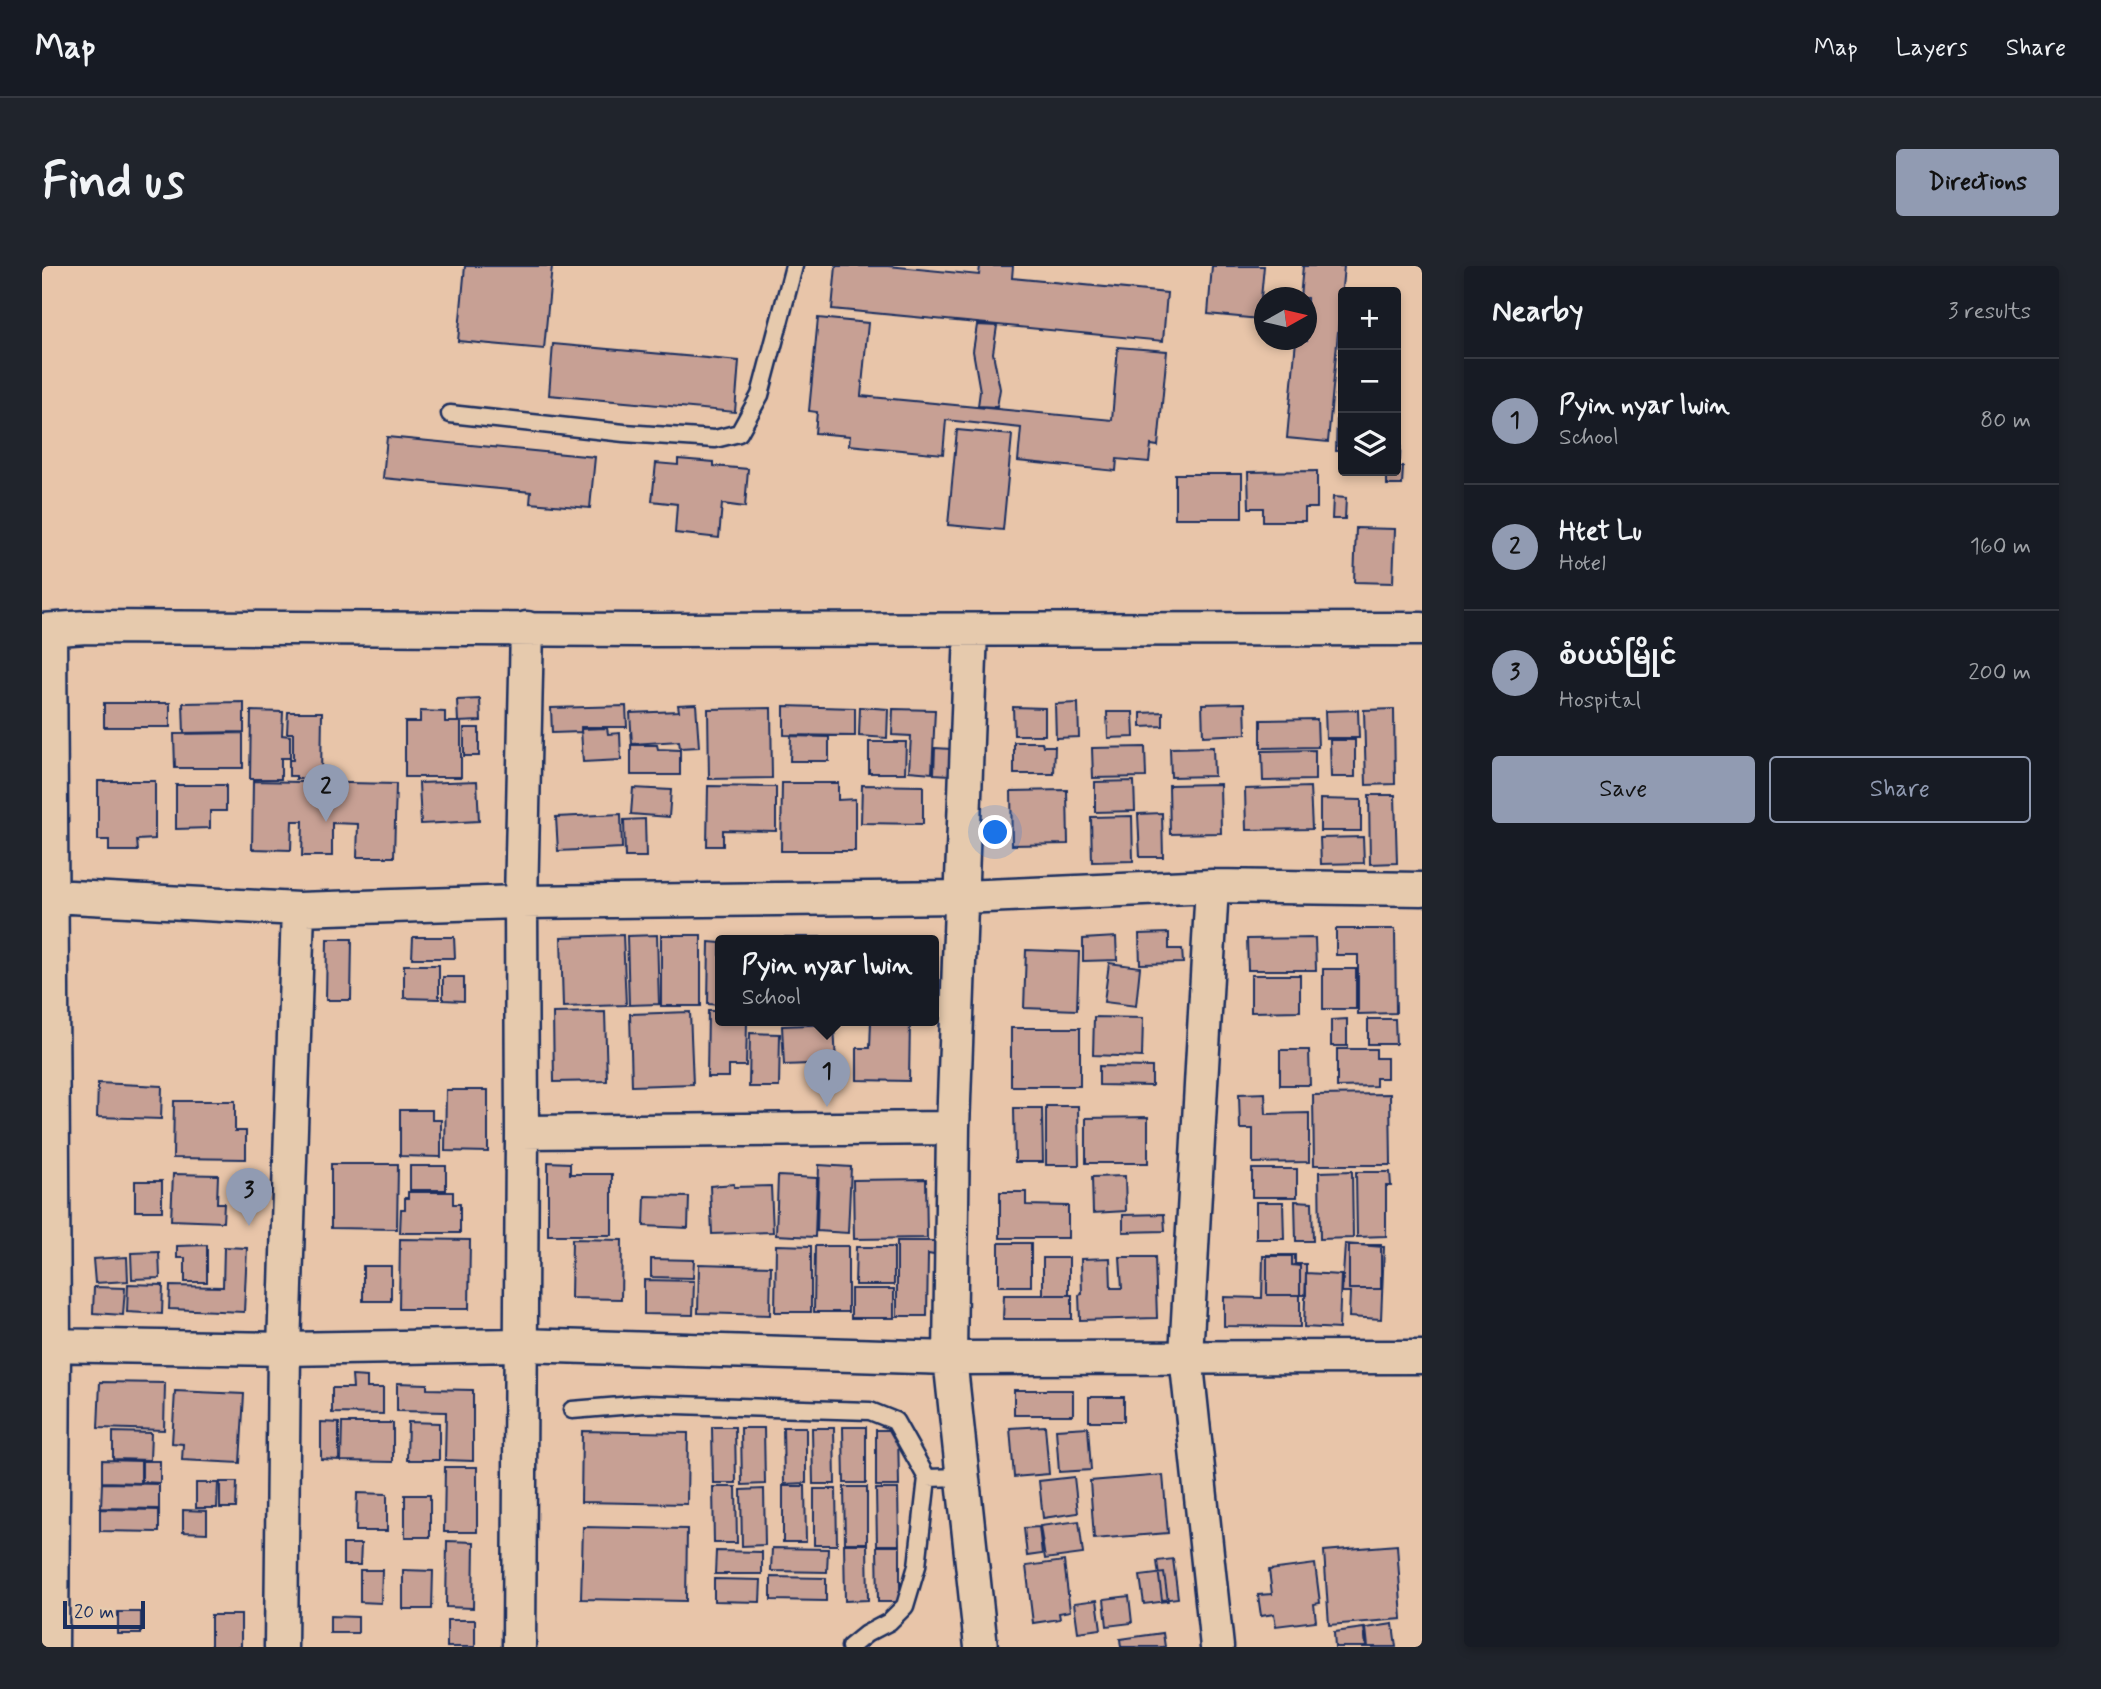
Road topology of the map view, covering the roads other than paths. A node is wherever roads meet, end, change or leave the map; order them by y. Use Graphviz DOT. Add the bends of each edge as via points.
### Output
graph roads {
  1 [pos="794,266"];
  2 [pos="450,414"];
  3 [pos="527,628"];
  4 [pos="1422,629"];
  5 [pos="46,630"];
  6 [pos="971,630"];
  7 [pos="1212,886"];
  8 [pos="1422,889"];
  9 [pos="52,896"];
  10 [pos="962,897"];
  11 [pos="521,902"];
  12 [pos="298,909"];
  13 [pos="953,1128"];
  14 [pos="522,1132"];
  15 [pos="521,1345"];
  16 [pos="48,1346"];
  17 [pos="284,1349"];
  18 [pos="1186,1356"];
  19 [pos="1422,1357"];
  20 [pos="950,1358"];
  21 [pos="572,1410"];
  22 [pos="962,1477"];
  23 [pos="927,1478"];
  24 [pos="46,1564"];
  25 [pos="51,1647"];
  26 [pos="281,1647"];
  27 [pos="519,1647"];
  28 [pos="850,1647"];
  29 [pos="981,1647"];
  30 [pos="1217,1647"];
  1 -- 2 [label="lane" via="760,395 739,433 715,439"];
  3 -- 5 [label="street"];
  3 -- 6 [label="street"];
  3 -- 11 [label="street"];
  4 -- 6 [label="street"];
  5 -- 9 [label="street"];
  6 -- 10 [label="street"];
  7 -- 8 [label="street"];
  7 -- 10 [label="street"];
  7 -- 18 [label="street"];
  9 -- 12 [label="street"];
  9 -- 16 [label="street"];
  10 -- 11 [label="street"];
  10 -- 13 [label="street"];
  11 -- 12 [label="street"];
  11 -- 14 [label="street"];
  12 -- 17 [label="street"];
  13 -- 14 [label="street"];
  13 -- 20 [label="street"];
  14 -- 15 [label="street"];
  15 -- 17 [label="street"];
  15 -- 20 [label="street"];
  15 -- 27 [label="street"];
  16 -- 17 [label="street"];
  16 -- 24 [label="street"];
  17 -- 26 [label="street"];
  18 -- 19 [label="street"];
  18 -- 20 [label="street"];
  18 -- 30 [label="street"];
  20 -- 22 [label="street"];
  21 -- 23 [label="lane" via="645,1404 870,1411 895,1421"];
  22 -- 23 [label="lane"];
  22 -- 29 [label="street"];
  23 -- 28 [label="lane" via="917,1566 905,1606"];
  24 -- 25 [label="street"];
}
